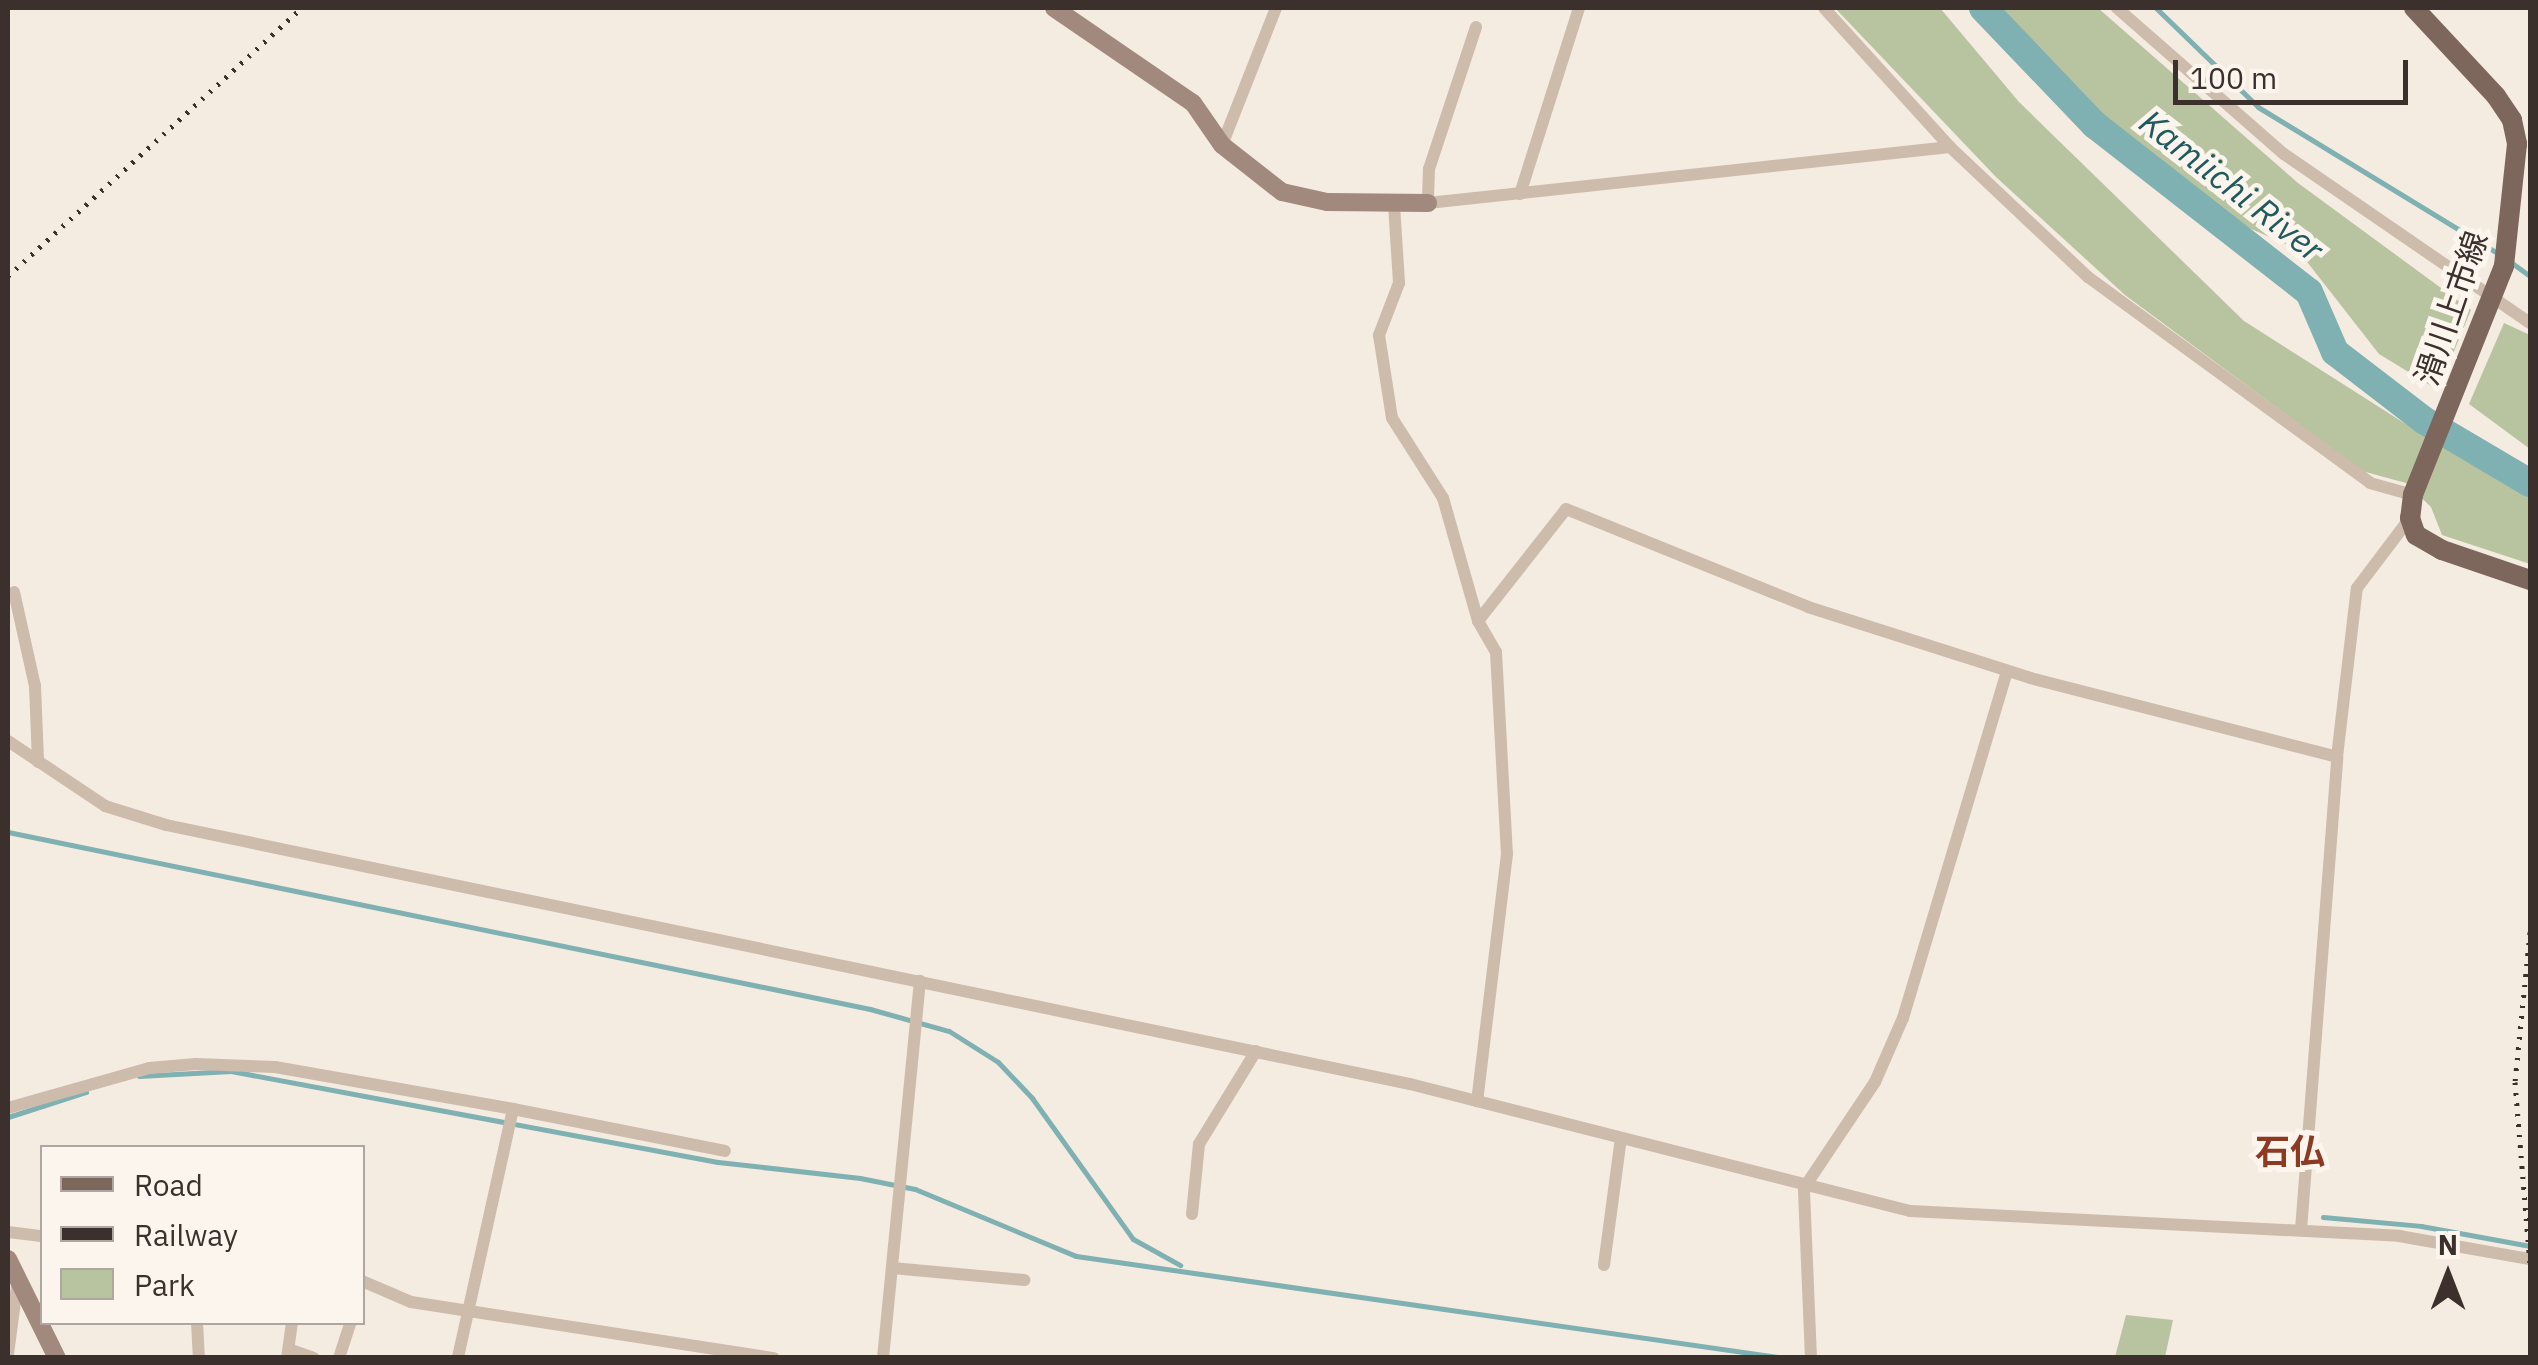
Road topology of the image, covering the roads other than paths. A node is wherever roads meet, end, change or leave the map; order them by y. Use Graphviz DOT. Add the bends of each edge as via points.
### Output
graph roads {
  1 [pos="1054,8"];
  2 [pos="1276,8"];
  3 [pos="1579,8"];
  4 [pos="1824,8"];
  5 [pos="2117,8"];
  6 [pos="2414,8"];
  7 [pos="1476,27"];
  8 [pos="1222,145"];
  9 [pos="1950,147"];
  10 [pos="1520,194"];
  11 [pos="1428,203"];
  12 [pos="1394,205"];
  13 [pos="2492,302"];
  14 [pos="2530,323"];
  15 [pos="2413,494"];
  16 [pos="2410,518"];
  17 [pos="2530,580"];
  18 [pos="14,592"];
  19 [pos="1478,621"];
  20 [pos="2007,670"];
  21 [pos="8,741"];
  22 [pos="2336,756"];
  23 [pos="38,762"];
  24 [pos="920,980"];
  25 [pos="1256,1051"];
  26 [pos="1477,1101"];
  27 [pos="8,1108"];
  28 [pos="514,1109"];
  29 [pos="1620,1138"];
  30 [pos="725,1151"];
  31 [pos="1804,1188"];
  32 [pos="1192,1214"];
  33 [pos="2301,1230"];
  34 [pos="8,1232"];
  35 [pos="40,1236"];
  36 [pos="8,1259"];
  37 [pos="2530,1259"];
  38 [pos="1604,1265"];
  39 [pos="892,1268"];
  40 [pos="18,1279"];
  41 [pos="1024,1280"];
  42 [pos="365,1286"];
  43 [pos="472,1313"];
  44 [pos="40,1324"];
  45 [pos="41,1325"];
  46 [pos="197,1325"];
  47 [pos="292,1325"];
  48 [pos="350,1325"];
  49 [pos="289,1354"];
  50 [pos="9,1355"];
  51 [pos="57,1358"];
  52 [pos="199,1358"];
  53 [pos="314,1358"];
  54 [pos="339,1358"];
  55 [pos="458,1358"];
  56 [pos="774,1358"];
  57 [pos="883,1358"];
  58 [pos="1811,1358"];
  1 -- 8 [label="street" via="1193,103"];
  2 -- 8 [label="street"];
  3 -- 10 [label="street"];
  4 -- 9 [label="street"];
  5 -- 13 [label="street" via="2284,154"];
  6 -- 13 [label="main road, 滑川上市線" via="2512,120 2517,144 2510,236"];
  7 -- 11 [label="street" via="1429,169"];
  8 -- 12 [label="street" via="1282,192"];
  9 -- 10 [label="street"];
  9 -- 15 [label="street" via="2088,278 2370,483"];
  10 -- 11 [label="street"];
  11 -- 12 [label="street"];
  12 -- 19 [label="street" via="1400,284 1379,335 1392,418 1443,498"];
  13 -- 14 [label="street"];
  13 -- 15 [label="main road, 滑川上市線"];
  15 -- 16 [label="main road, 滑川上市線"];
  16 -- 17 [label="main road" via="2416,535 2442,550"];
  16 -- 22 [label="street" via="2357,588"];
  18 -- 23 [label="street" via="35,686"];
  19 -- 20 [label="street" via="1566,510 1808,608"];
  19 -- 26 [label="street" via="1496,652 1507,854"];
  20 -- 22 [label="street"];
  20 -- 31 [label="street" via="1903,1018 1875,1082"];
  21 -- 23 [label="street"];
  22 -- 33 [label="street"];
  23 -- 24 [label="street" via="104,806 166,825"];
  24 -- 25 [label="street"];
  24 -- 39 [label="street"];
  25 -- 26 [label="street"];
  25 -- 32 [label="street" via="1199,1144"];
  26 -- 29 [label="street"];
  27 -- 28 [label="street" via="111,1076 196,1064 275,1066"];
  28 -- 30 [label="street"];
  28 -- 43 [label="street"];
  29 -- 31 [label="street"];
  29 -- 38 [label="street"];
  31 -- 33 [label="street" via="1910,1211"];
  31 -- 58 [label="street"];
  33 -- 37 [label="street" via="2399,1236"];
  34 -- 35 [label="street"];
  36 -- 40 [label="street"];
  39 -- 41 [label="street"];
  39 -- 57 [label="street"];
  40 -- 44 [label="street"];
  40 -- 50 [label="street" via="11,1291"];
  42 -- 43 [label="street"];
  43 -- 55 [label="street"];
  43 -- 56 [label="street"];
  45 -- 51 [label="street"];
  46 -- 52 [label="street"];
  47 -- 49 [label="street"];
  48 -- 54 [label="street"];
  49 -- 53 [label="street"];
}
